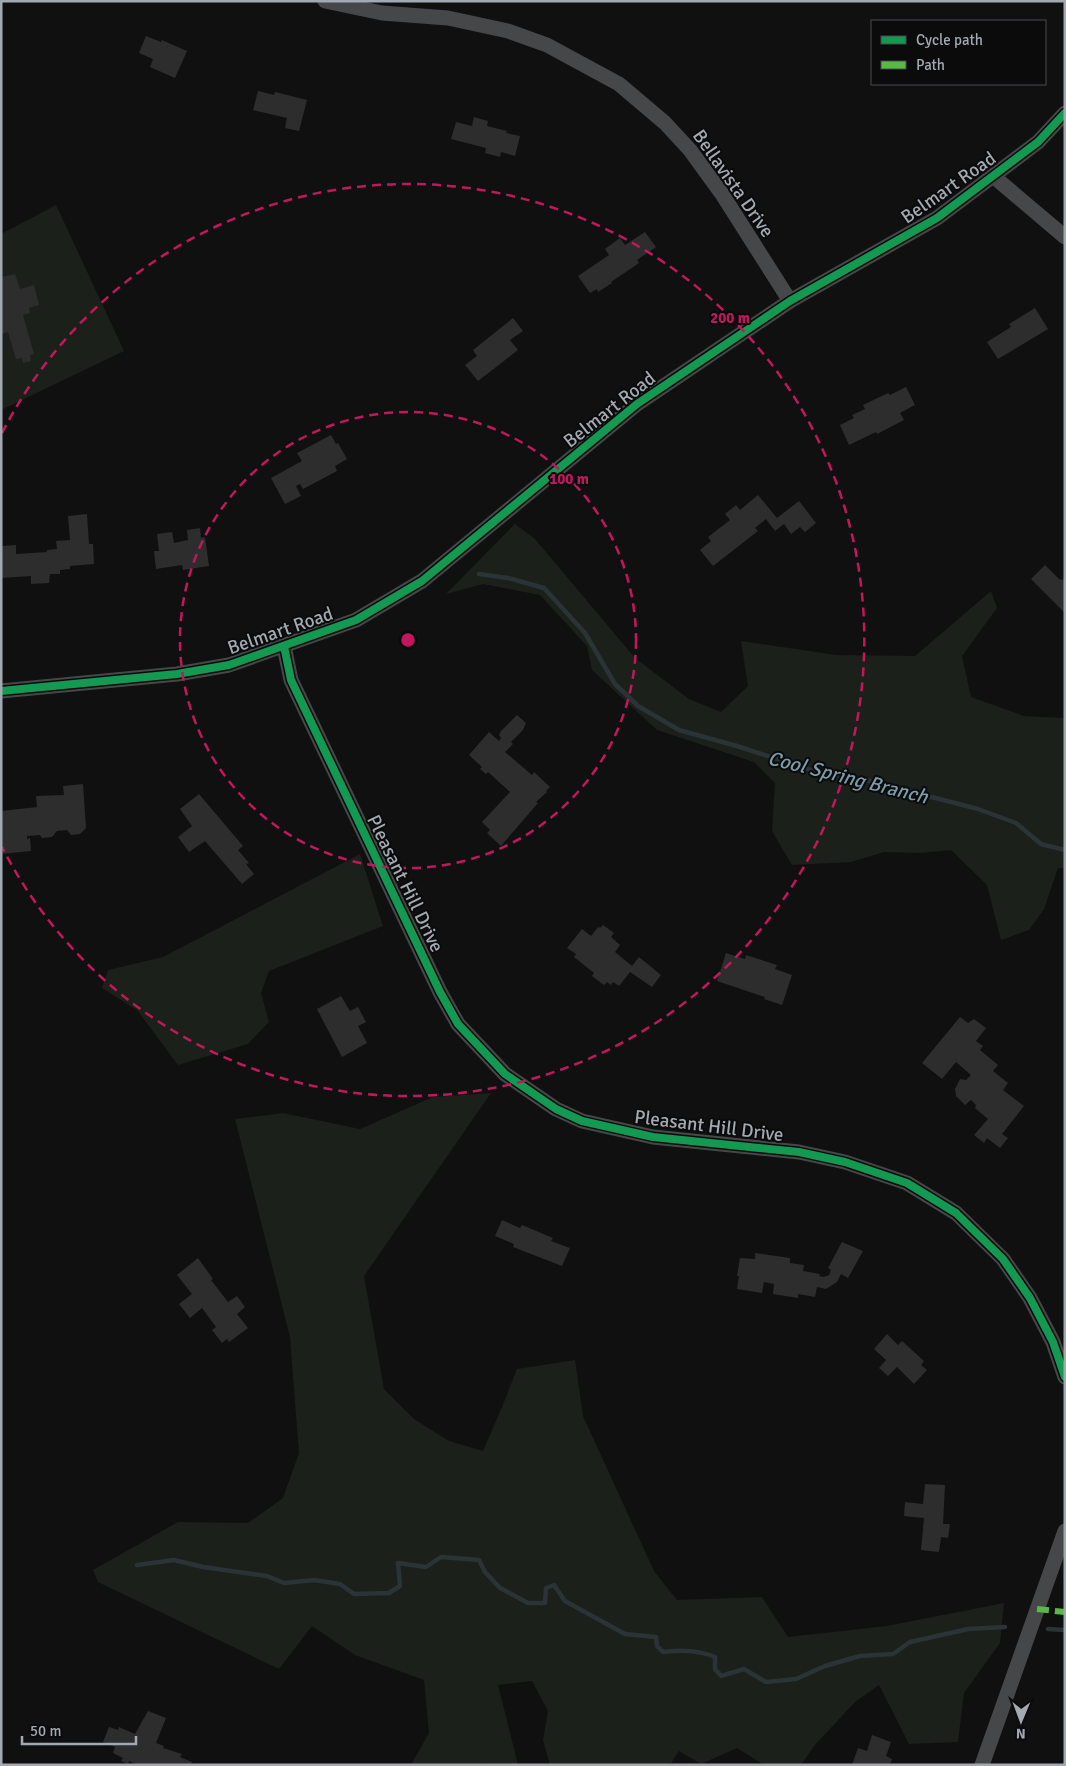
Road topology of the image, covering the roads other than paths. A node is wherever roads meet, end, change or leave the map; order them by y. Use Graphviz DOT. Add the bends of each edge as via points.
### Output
graph roads {
  1 [pos="325,1"];
  2 [pos="1065,113"];
  3 [pos="993,176"];
  4 [pos="1065,237"];
  5 [pos="790,300"];
  6 [pos="284,646"];
  7 [pos="1,691"];
  8 [pos="1065,1377"];
  9 [pos="1065,1531"];
  10 [pos="982,1765"];
  1 -- 5 [label="street, Bellavista Drive" via="382,13 448,18 508,31 547,45 619,84 665,123 690,150"];
  2 -- 3 [label="street, Belmart Road" via="1038,142"];
  3 -- 4 [label="street"];
  3 -- 5 [label="street, Belmart Road" via="937,218"];
  5 -- 6 [label="street, Belmart Road" via="637,404 422,581 356,620"];
  6 -- 7 [label="street, Belmart Road" via="229,665 178,674"];
  6 -- 8 [label="street, Pleasant Hill Drive" via="292,680 440,992 458,1024 505,1074 582,1121 653,1137 799,1152 845,1162 907,1183 956,1213 1004,1259 1050,1335"];
  9 -- 10 [label="street"];
}
